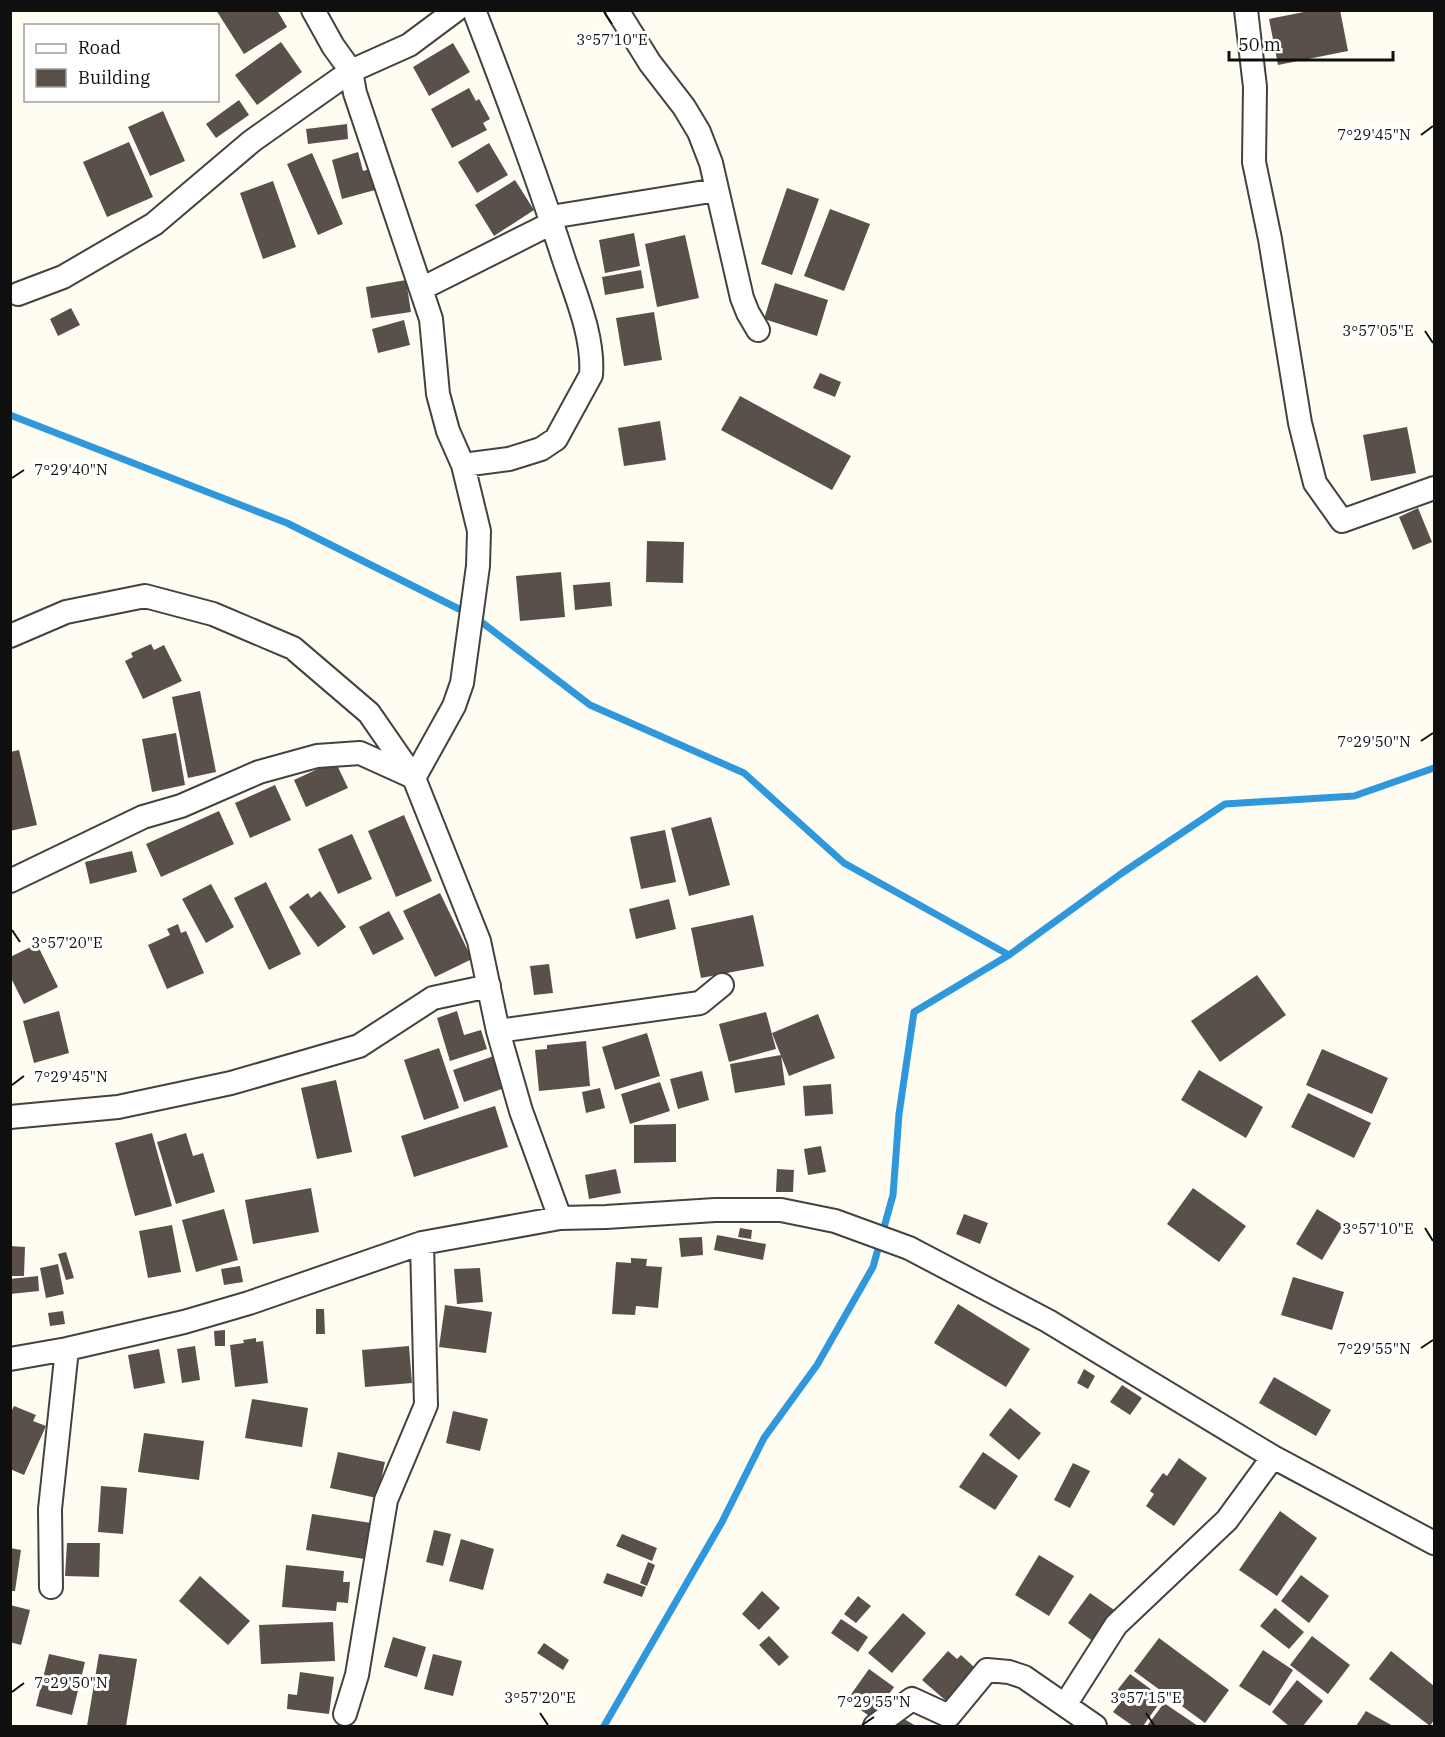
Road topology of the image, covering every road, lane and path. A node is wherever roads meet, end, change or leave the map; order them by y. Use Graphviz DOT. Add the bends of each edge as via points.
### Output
graph roads {
  1 [pos="313,10"];
  2 [pos="456,10"];
  3 [pos="474,10"];
  4 [pos="617,10"];
  5 [pos="1246,10"];
  6 [pos="351,72"];
  7 [pos="717,190"];
  8 [pos="552,220"];
  9 [pos="421,289"];
  10 [pos="18,294"];
  11 [pos="758,330"];
  12 [pos="463,465"];
  13 [pos="1434,488"];
  14 [pos="10,636"];
  15 [pos="414,778"];
  16 [pos="10,881"];
  17 [pos="722,985"];
  18 [pos="489,986"];
  19 [pos="498,1031"];
  20 [pos="10,1117"];
  21 [pos="560,1218"];
  22 [pos="422,1242"];
  23 [pos="67,1349"];
  24 [pos="10,1359"];
  25 [pos="1273,1457"];
  26 [pos="1434,1542"];
  27 [pos="51,1587"];
  28 [pos="1065,1705"];
  29 [pos="345,1714"];
  30 [pos="875,1726"];
  31 [pos="1095,1726"];
  1 -- 6 [label="street"];
  2 -- 6 [label="street" via="409,45"];
  3 -- 8 [label="street"];
  4 -- 7 [label="street" via="699,132"];
  5 -- 13 [label="street" via="1255,87 1254,162 1300,423 1315,483 1342,521"];
  6 -- 9 [label="street"];
  6 -- 10 [label="street" via="252,141 154,224 63,277"];
  7 -- 8 [label="street"];
  7 -- 11 [label="street" via="742,298"];
  8 -- 9 [label="street"];
  8 -- 12 [label="street" via="587,336 591,375 556,439 541,449 509,459"];
  9 -- 12 [label="street" via="431,319 438,394"];
  12 -- 15 [label="street" via="479,531 462,683 454,706"];
  14 -- 15 [label="street" via="66,612 145,596 213,614 293,648 369,713"];
  15 -- 16 [label="street" via="360,753 317,756 259,772 181,806 143,817"];
  15 -- 18 [label="street" via="479,940"];
  17 -- 19 [label="street" via="700,1003"];
  18 -- 19 [label="street"];
  18 -- 20 [label="street" via="433,998 359,1046 231,1083 118,1107"];
  19 -- 21 [label="street" via="521,1111"];
  21 -- 22 [label="street"];
  21 -- 25 [label="street" via="781,1210 835,1221 909,1248 1048,1321"];
  22 -- 23 [label="street" via="249,1303"];
  22 -- 29 [label="street" via="426,1405 386,1500 357,1674"];
  23 -- 24 [label="street"];
  23 -- 27 [label="street" via="50,1509"];
  25 -- 26 [label="street"];
  25 -- 28 [label="street" via="1227,1520 1116,1625"];
  28 -- 30 [label="street" via="1024,1677 987,1670 949,1716 912,1699"];
  28 -- 31 [label="street"];
}
